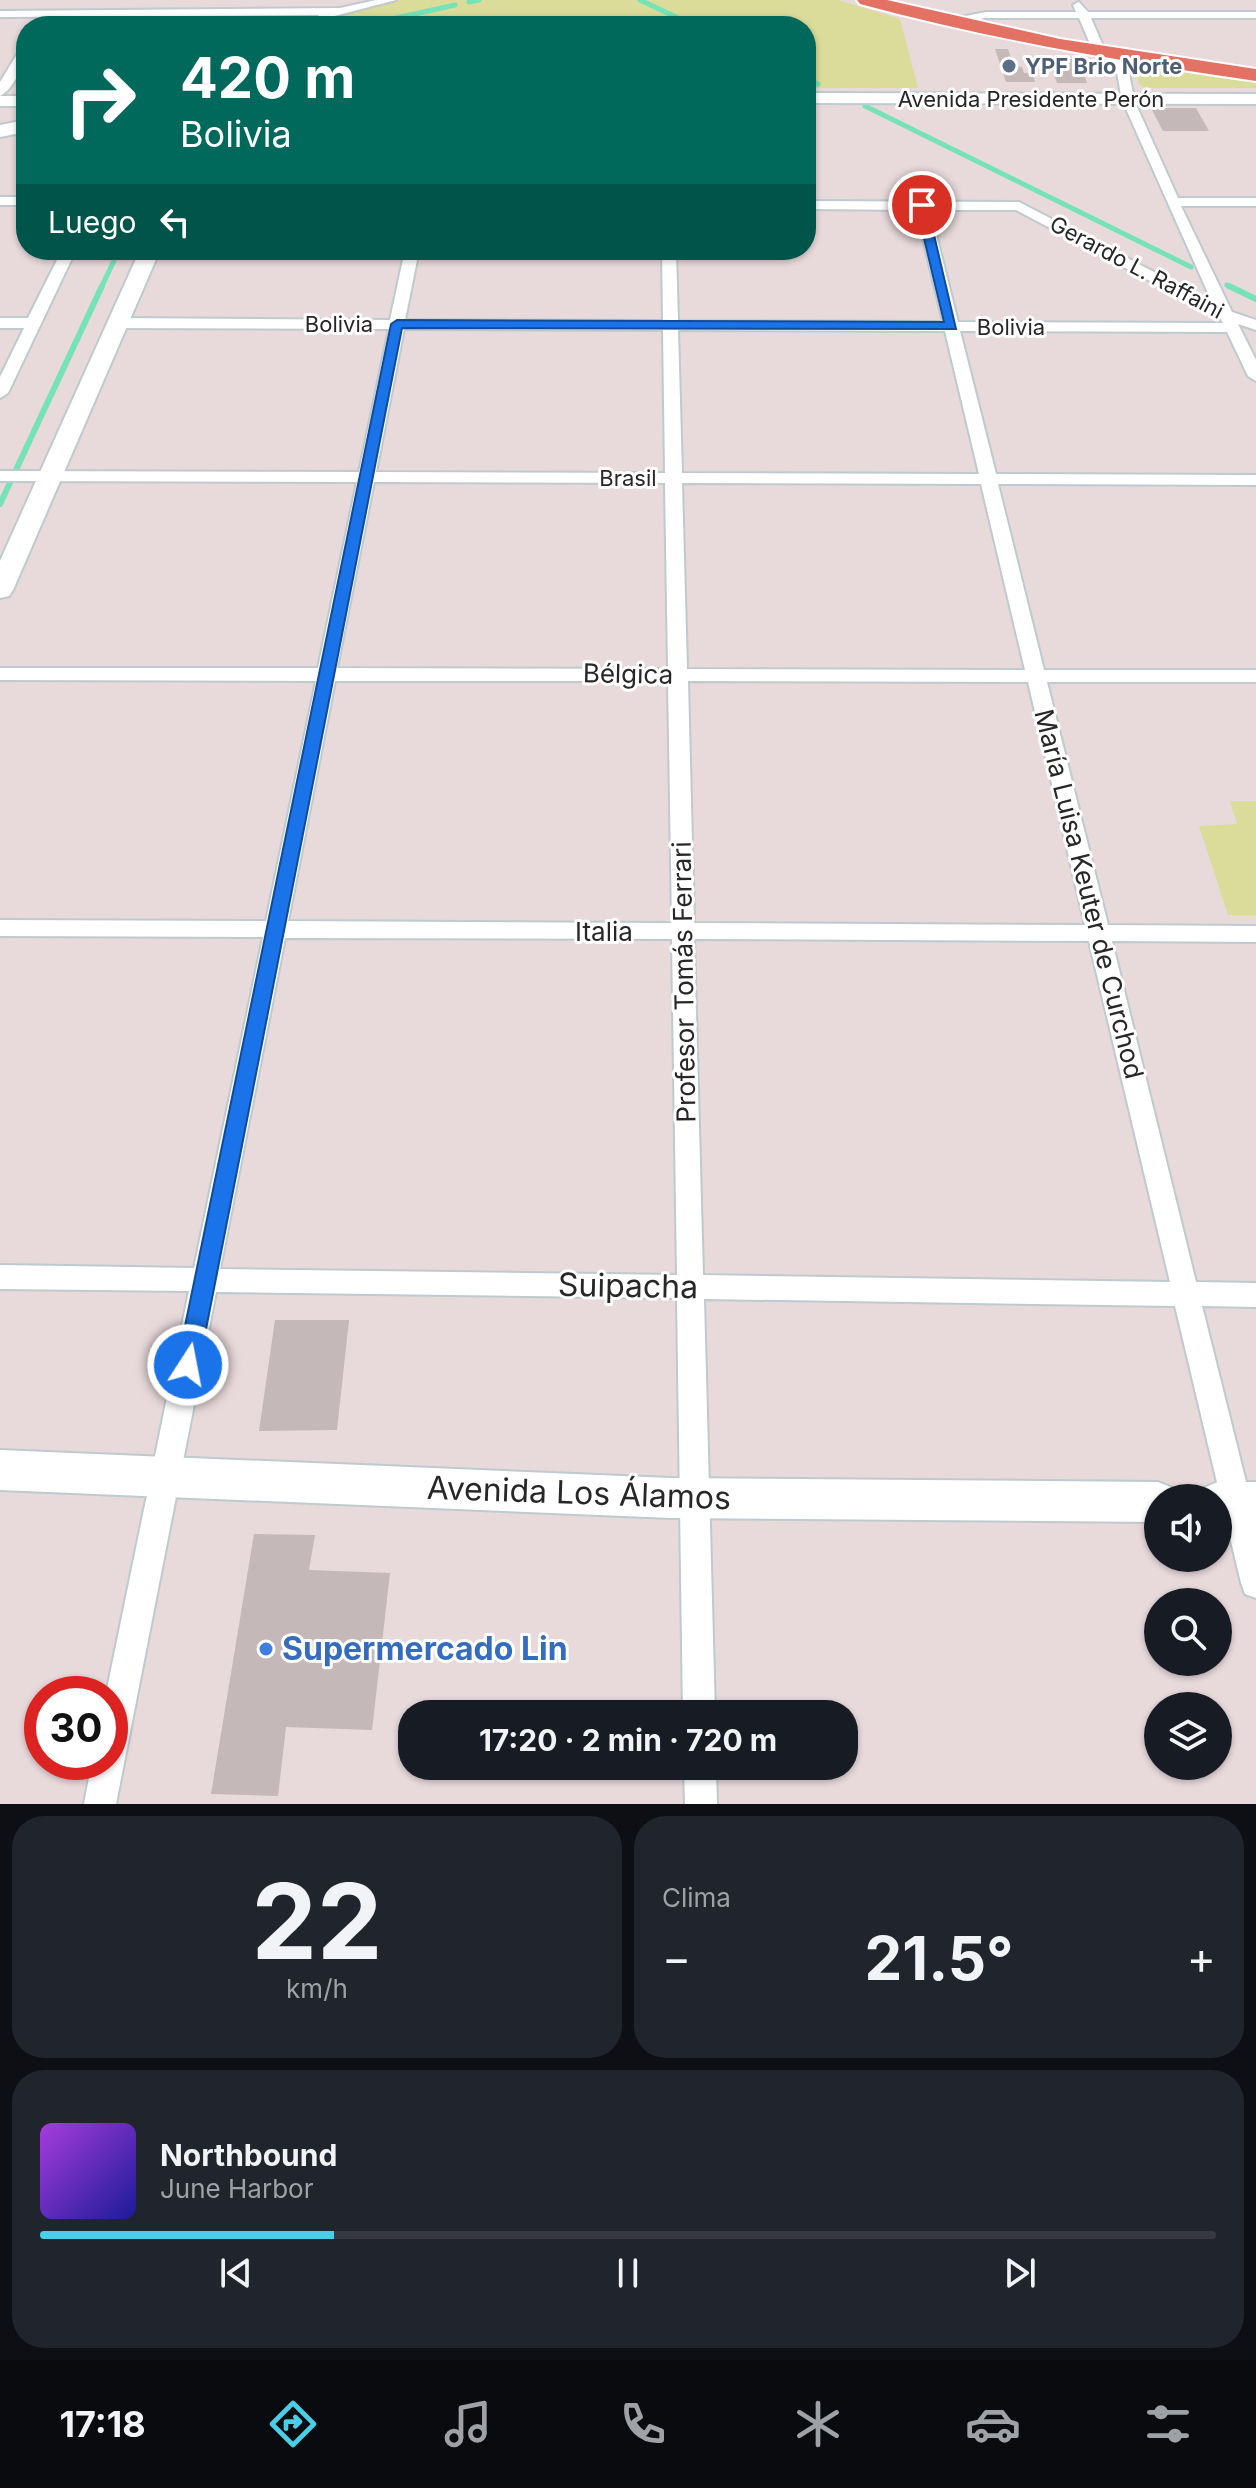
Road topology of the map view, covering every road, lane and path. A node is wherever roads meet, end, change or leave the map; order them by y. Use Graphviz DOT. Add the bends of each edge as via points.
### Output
graph roads {
  1 [pos="56,0"];
  2 [pos="260,0"];
  3 [pos="390,0"];
  4 [pos="867,0"];
  5 [pos="1077,0"];
  6 [pos="337,11"];
  7 [pos="255,13"];
  8 [pos="0,14"];
  9 [pos="46,14"];
  10 [pos="1083,14"];
  11 [pos="1256,15"];
  12 [pos="254,16"];
  13 [pos="322,16"];
  14 [pos="946,21"];
  15 [pos="1110,54"];
  16 [pos="16,65"];
  17 [pos="1256,75"];
  18 [pos="816,91"];
  19 [pos="1256,91"];
  20 [pos="0,92"];
  21 [pos="919,94"];
  22 [pos="1126,95"];
  23 [pos="816,98"];
  24 [pos="1256,99"];
  25 [pos="1174,202"];
  26 [pos="1256,202"];
  27 [pos="816,205"];
  28 [pos="922,205"];
  29 [pos="64,260"];
  30 [pos="145,260"];
  31 [pos="410,260"];
  32 [pos="669,260"];
  33 [pos="1231,322"];
  34 [pos="0,323"];
  35 [pos="34,323"];
  36 [pos="116,323"];
  37 [pos="397,324"];
  38 [pos="671,325"];
  39 [pos="1256,325"];
  40 [pos="951,326"];
  41 [pos="1256,376"];
  42 [pos="0,393"];
  43 [pos="0,476"];
  44 [pos="49,476"];
  45 [pos="366,478"];
  46 [pos="674,478"];
  47 [pos="988,479"];
  48 [pos="1256,480"];
  49 [pos="0,590"];
  50 [pos="0,674"];
  51 [pos="327,674"];
  52 [pos="678,674"];
  53 [pos="1036,675"];
  54 [pos="1256,676"];
  55 [pos="0,928"];
  56 [pos="275,931"];
  57 [pos="683,932"];
  58 [pos="1099,933"];
  59 [pos="1256,934"];
  60 [pos="0,1277"];
  61 [pos="205,1281"];
  62 [pos="690,1287"];
  63 [pos="1187,1295"];
  64 [pos="1256,1295"];
  65 [pos="0,1470"];
  66 [pos="166,1476"];
  67 [pos="694,1498"];
  68 [pos="1144,1502"];
  69 [pos="1237,1502"];
  70 [pos="1256,1583"];
  71 [pos="125,1676"];
  72 [pos="699,1700"];
  73 [pos="105,1780"];
  74 [pos="700,1780"];
  75 [pos="100,1804"];
  76 [pos="701,1804"];
  1 -- 9 [label="street"];
  2 -- 7 [label="street"];
  3 -- 6 [label="street"];
  4 -- 14 [label="main road"];
  5 -- 10 [label="street"];
  6 -- 7 [label="street"];
  6 -- 13 [label="street"];
  7 -- 9 [label="street"];
  7 -- 12 [label="street"];
  8 -- 9 [label="street"];
  10 -- 11 [label="street"];
  10 -- 14 [label="street"];
  10 -- 15 [label="street"];
  14 -- 15 [label="main road"];
  15 -- 17 [label="main road"];
  15 -- 22 [label="street"];
  16 -- 20 [label="street"];
  18 -- 21 [label="main road, Avenida Presidente Perón"];
  19 -- 22 [label="main road, Avenida Presidente Perón"];
  21 -- 22 [label="main road, Avenida Presidente Perón"];
  21 -- 23 [label="main road, Avenida Presidente Perón"];
  22 -- 24 [label="main road, Avenida Presidente Perón"];
  22 -- 25 [label="street"];
  25 -- 26 [label="street"];
  25 -- 33 [label="street"];
  27 -- 28 [label="street"];
  28 -- 33 [label="street, Gerardo L. Raffaini" via="1019,206"];
  28 -- 40 [label="street, María Luisa Keuter de Curchod"];
  29 -- 35 [label="street"];
  30 -- 36 [label="main road"];
  31 -- 37 [label="street"];
  32 -- 38 [label="street, Profesor Tomás Ferrari"];
  33 -- 39 [label="street, Gerardo L. Raffaini"];
  33 -- 40 [label="street, Bolivia"];
  33 -- 41 [label="street"];
  34 -- 35 [label="street"];
  35 -- 42 [label="street"];
  36 -- 37 [label="street, Bolivia"];
  36 -- 44 [label="main road"];
  37 -- 38 [label="street, Bolivia"];
  37 -- 45 [label="street"];
  38 -- 40 [label="street, Bolivia"];
  38 -- 46 [label="street, Profesor Tomás Ferrari"];
  40 -- 47 [label="street, María Luisa Keuter de Curchod"];
  43 -- 44 [label="street, Brasil"];
  44 -- 45 [label="street, Brasil"];
  44 -- 49 [label="main road"];
  45 -- 46 [label="street, Brasil"];
  45 -- 51 [label="street"];
  46 -- 47 [label="street, Brasil"];
  46 -- 52 [label="street, Profesor Tomás Ferrari"];
  47 -- 48 [label="street, Brasil"];
  47 -- 53 [label="street, María Luisa Keuter de Curchod"];
  50 -- 51 [label="street, Bélgica"];
  51 -- 52 [label="street, Bélgica"];
  51 -- 56 [label="street"];
  52 -- 53 [label="street, Bélgica"];
  52 -- 57 [label="street, Profesor Tomás Ferrari"];
  53 -- 54 [label="street, Bélgica"];
  53 -- 58 [label="street, María Luisa Keuter de Curchod"];
  55 -- 56 [label="street, Italia"];
  56 -- 57 [label="street, Italia"];
  56 -- 61 [label="street"];
  57 -- 58 [label="street, Italia"];
  57 -- 62 [label="street, Profesor Tomás Ferrari"];
  58 -- 59 [label="street, Italia"];
  58 -- 63 [label="street, María Luisa Keuter de Curchod"];
  60 -- 61 [label="street, Suipacha"];
  61 -- 62 [label="street, Suipacha"];
  61 -- 66 [label="street"];
  62 -- 63 [label="street, Suipacha"];
  62 -- 67 [label="street, Profesor Tomás Ferrari"];
  63 -- 64 [label="street, Suipacha"];
  63 -- 69 [label="street, María Luisa Keuter de Curchod"];
  65 -- 66 [label="main road, Avenida Los Álamos"];
  66 -- 67 [label="main road, Avenida Los Álamos"];
  66 -- 71 [label="street"];
  67 -- 68 [label="main road, Avenida Los Álamos"];
  67 -- 72 [label="street, Profesor Tomás Ferrari"];
  69 -- 70 [label="street, María Luisa Keuter de Curchod"];
  73 -- 75 [label="street"];
  74 -- 76 [label="street"];
}
